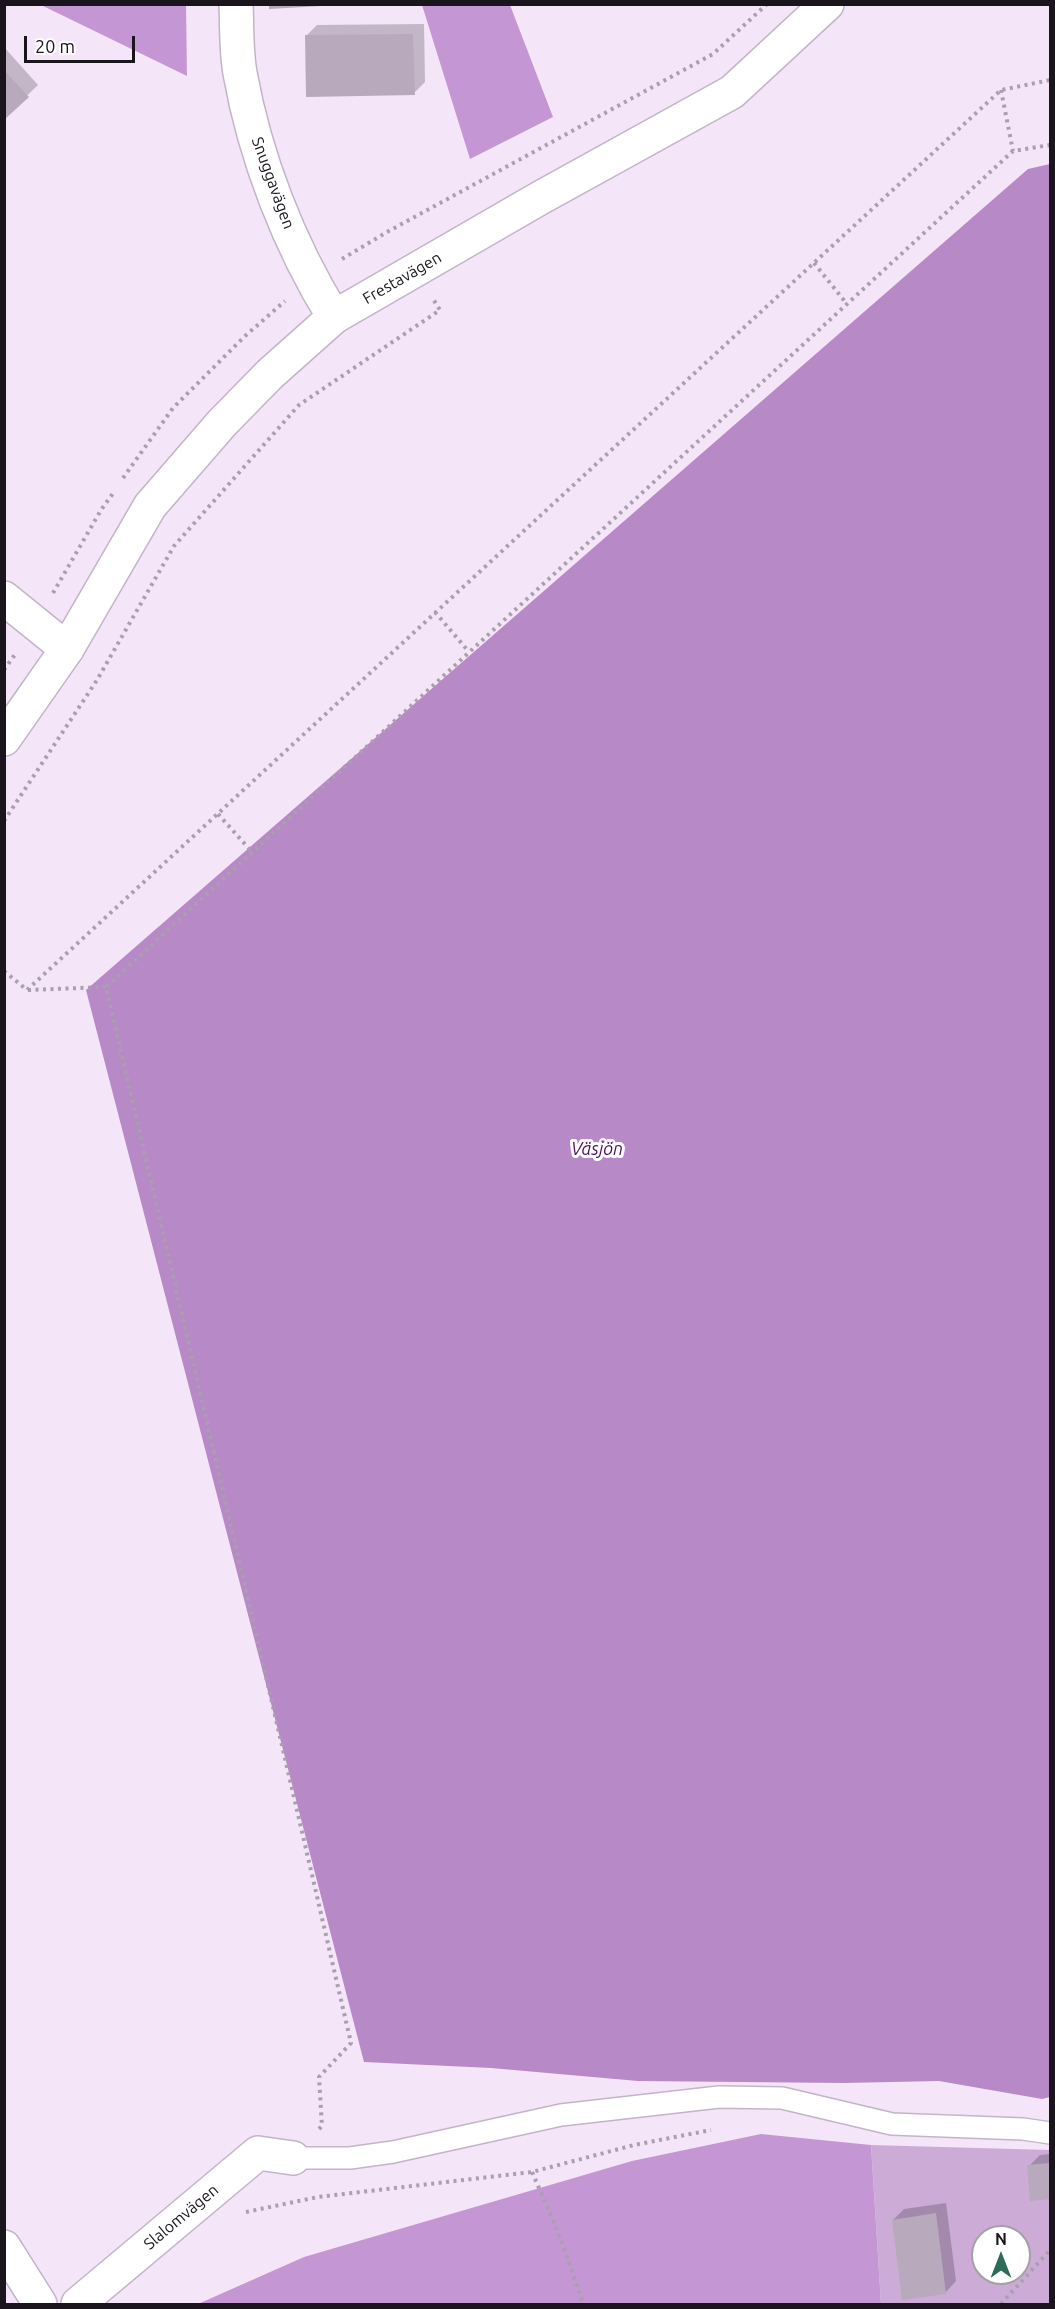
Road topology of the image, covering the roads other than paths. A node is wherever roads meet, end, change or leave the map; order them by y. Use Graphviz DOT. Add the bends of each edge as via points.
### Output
graph roads {
  1 [pos="236,4"];
  2 [pos="827,4"];
  3 [pos="334,317"];
  4 [pos="4,598"];
  5 [pos="68,649"];
  6 [pos="4,739"];
  7 [pos="1050,2133"];
  8 [pos="293,2158"];
  9 [pos="4,2247"];
  10 [pos="40,2304"];
  11 [pos="78,2304"];
  1 -- 3 [label="street, Snuggavägen" via="239,72 261,161 310,279"];
  2 -- 3 [label="street, Frestavägen" via="732,92"];
  3 -- 5 [label="street, Frestavägen" via="222,423 150,506"];
  4 -- 5 [label="street"];
  5 -- 6 [label="street, Frestavägen"];
  7 -- 8 [label="lane" via="892,2124 782,2098 719,2097 561,2115 371,2155"];
  8 -- 11 [label="street, Slalomvägen" via="258,2153"];
  9 -- 10 [label="street"];
}
